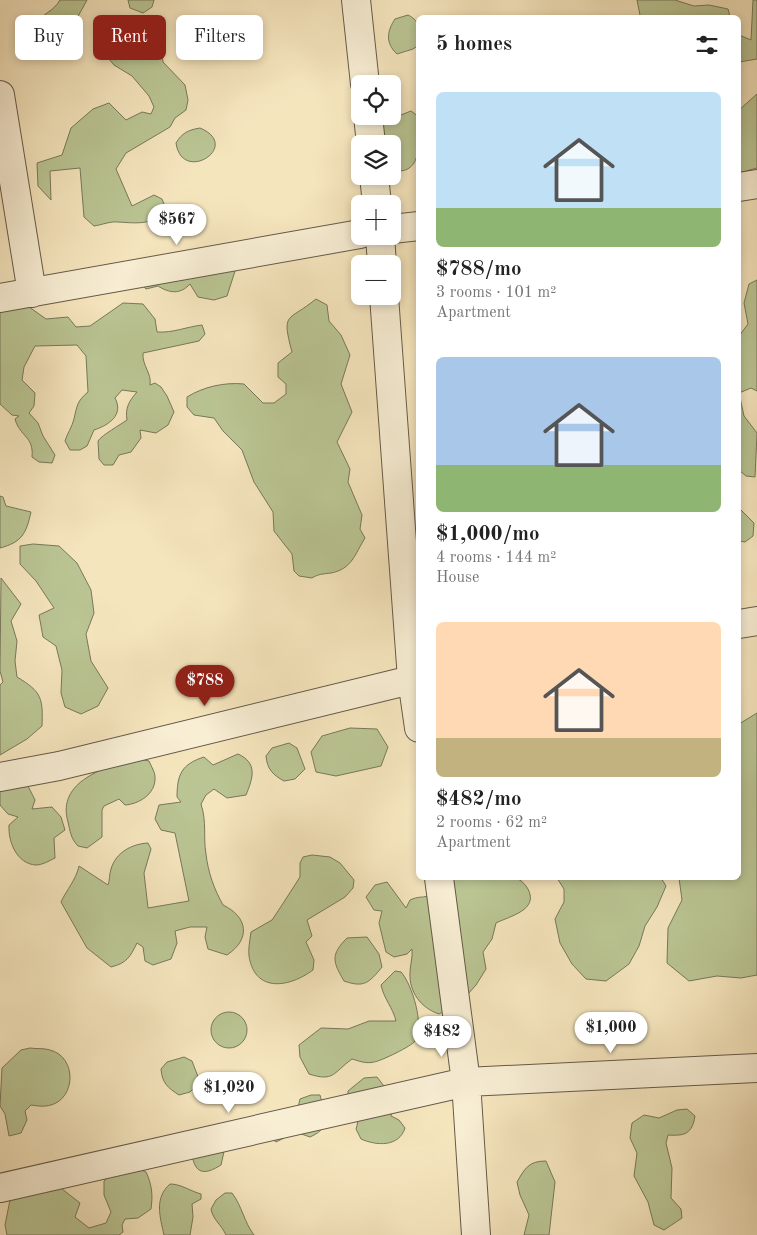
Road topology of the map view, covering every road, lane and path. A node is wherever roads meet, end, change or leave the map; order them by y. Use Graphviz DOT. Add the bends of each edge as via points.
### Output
graph roads {
  1 [pos="356,0"];
  2 [pos="363,75"];
  3 [pos="0,96"];
  4 [pos="757,184"];
  5 [pos="741,186"];
  6 [pos="416,226"];
  7 [pos="401,228"];
  8 [pos="351,236"];
  9 [pos="32,293"];
  10 [pos="0,298"];
  11 [pos="385,305"];
  12 [pos="757,622"];
  13 [pos="741,624"];
  14 [pos="416,678"];
  15 [pos="0,777"];
  16 [pos="439,880"];
  17 [pos="757,1068"];
  18 [pos="466,1082"];
  19 [pos="0,1188"];
  20 [pos="476,1235"];
  1 -- 2 [label="street"];
  3 -- 9 [label="street"];
  4 -- 5 [label="street"];
  6 -- 7 [label="street"];
  8 -- 9 [label="street"];
  9 -- 10 [label="street"];
  11 -- 14 [label="street"];
  12 -- 13 [label="street"];
  14 -- 15 [label="street" via="59,766"];
  16 -- 18 [label="street"];
  17 -- 18 [label="street"];
  18 -- 19 [label="street"];
  18 -- 20 [label="street"];
}
